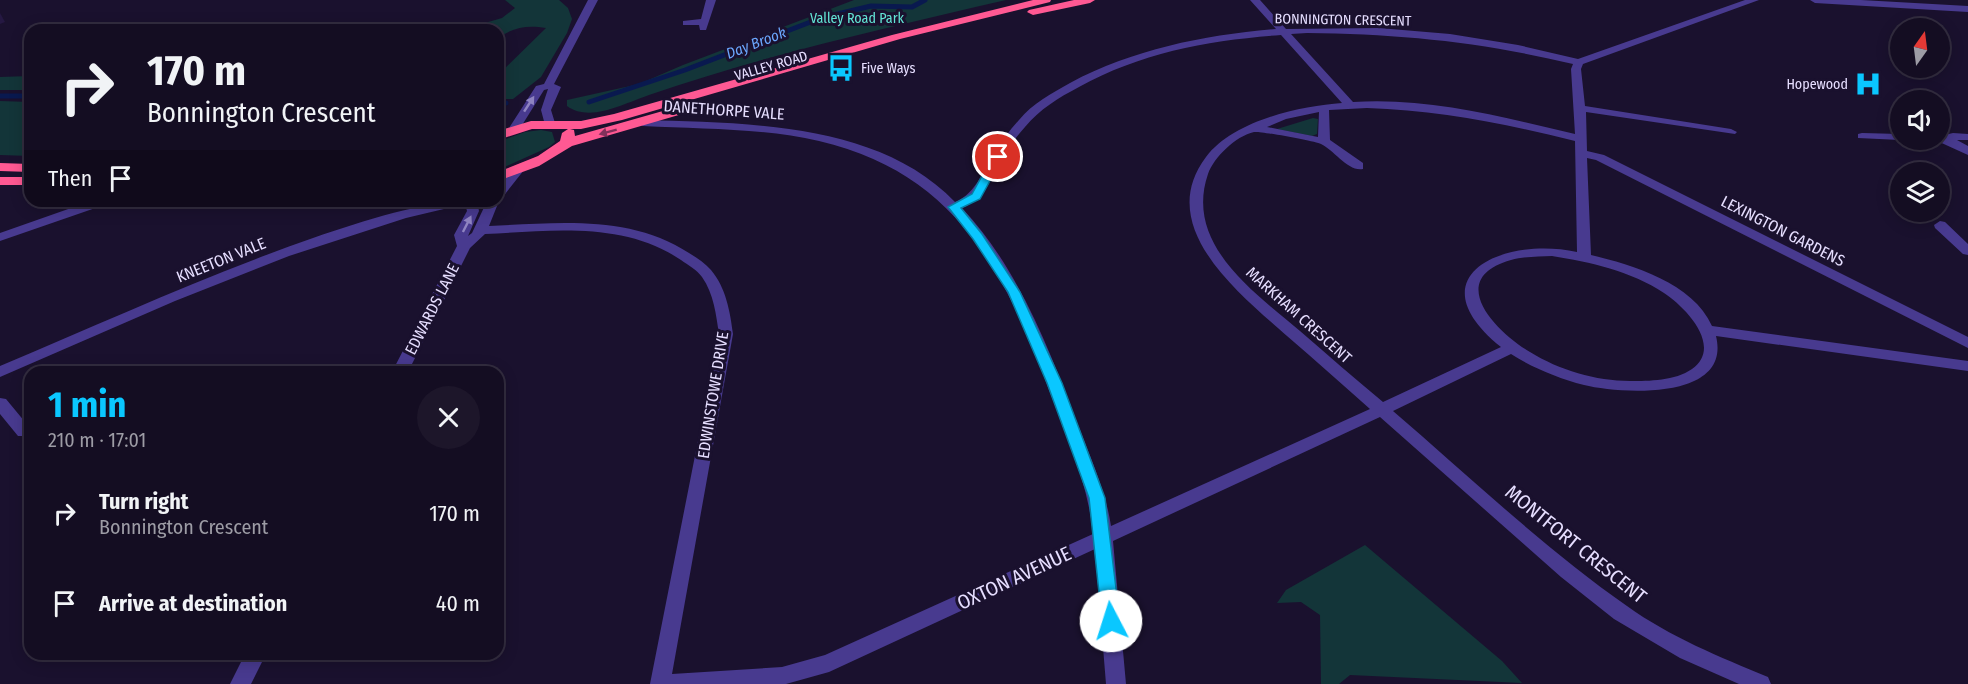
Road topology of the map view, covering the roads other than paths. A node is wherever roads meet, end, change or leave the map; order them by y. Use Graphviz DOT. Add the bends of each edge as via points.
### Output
graph roads {
  1 [pos="593,0"];
  2 [pos="711,0"];
  3 [pos="1046,0"];
  4 [pos="1090,0"];
  5 [pos="1255,0"];
  6 [pos="1754,0"];
  7 [pos="1815,0"];
  8 [pos="1968,9"];
  9 [pos="687,23"];
  10 [pos="1284,32"];
  11 [pos="1579,62"];
  12 [pos="548,86"];
  13 [pos="1351,106"];
  14 [pos="1580,108"];
  15 [pos="1324,109"];
  16 [pos="549,123"];
  17 [pos="643,123"];
  18 [pos="565,127"];
  19 [pos="515,128"];
  20 [pos="1253,128"];
  21 [pos="1731,132"];
  22 [pos="504,133"];
  23 [pos="1862,136"];
  24 [pos="1890,137"];
  25 [pos="1950,137"];
  26 [pos="1968,137"];
  27 [pos="1581,139"];
  28 [pos="1324,141"];
  29 [pos="1950,142"];
  30 [pos="567,143"];
  31 [pos="1968,151"];
  32 [pos="1581,153"];
  33 [pos="1359,165"];
  34 [pos="0,167"];
  35 [pos="24,168"];
  36 [pos="518,170"];
  37 [pos="504,175"];
  38 [pos="0,181"];
  39 [pos="24,181"];
  40 [pos="504,188"];
  41 [pos="86,207"];
  42 [pos="437,207"];
  43 [pos="472,207"];
  44 [pos="491,207"];
  45 [pos="954,207"];
  46 [pos="1940,225"];
  47 [pos="480,230"];
  48 [pos="0,237"];
  49 [pos="1962,240"];
  50 [pos="464,246"];
  51 [pos="1968,251"];
  52 [pos="1584,256"];
  53 [pos="1708,330"];
  54 [pos="1968,343"];
  55 [pos="1511,348"];
  56 [pos="403,366"];
  57 [pos="1968,366"];
  58 [pos="0,372"];
  59 [pos="0,403"];
  60 [pos="1382,410"];
  61 [pos="24,432"];
  62 [pos="1103,537"];
  63 [pos="253,660"];
  64 [pos="240,684"];
  65 [pos="660,684"];
  66 [pos="667,684"];
  67 [pos="1116,684"];
  68 [pos="1761,684"];
  1 -- 12 [label="street"];
  2 -- 9 [label="street" via="704,25"];
  3 -- 18 [label="highway, VALLEY ROAD" via="875,43 617,117"];
  4 -- 17 [label="highway, VALLEY ROAD" via="914,43"];
  5 -- 10 [label="street"];
  6 -- 11 [label="street"];
  7 -- 8 [label="street"];
  10 -- 11 [label="street, BONNINGTON CRESCENT" via="1362,31 1456,39"];
  10 -- 13 [label="street"];
  10 -- 45 [label="street, BONNINGTON CRESCENT" via="1187,44 1124,62 1072,84 1027,116 976,196"];
  11 -- 14 [label="street" via="1576,69"];
  12 -- 16 [label="street" via="556,87 546,110"];
  19 -- 12 [label="street, one-way" via="540,88"];
  13 -- 15 [label="street, MARKHAM CRESCENT"];
  13 -- 27 [label="street, MARKHAM CRESCENT" via="1448,109"];
  14 -- 21 [label="street"];
  14 -- 27 [label="street"];
  15 -- 20 [label="street, MARKHAM CRESCENT" via="1284,116"];
  15 -- 28 [label="street"];
  16 -- 18 [label="highway"];
  16 -- 19 [label="highway"];
  17 -- 30 [label="highway, VALLEY ROAD, one-way"];
  17 -- 45 [label="street, DANETHORPE VALE" via="765,128 843,144 916,176"];
  18 -- 30 [label="highway" via="569,131"];
  19 -- 22 [label="highway"];
  20 -- 28 [label="street"];
  20 -- 60 [label="street, MARKHAM CRESCENT" via="1214,154 1203,172 1196,201 1201,233 1240,287"];
  23 -- 24 [label="street"];
  25 -- 26 [label="street"];
  27 -- 32 [label="street"];
  28 -- 33 [label="street"];
  29 -- 31 [label="street"];
  30 -- 36 [label="highway, VALLEY ROAD"];
  32 -- 52 [label="street"];
  32 -- 54 [label="street, LEXINGTON GARDENS" via="1600,158"];
  34 -- 35 [label="highway"];
  36 -- 37 [label="highway, VALLEY ROAD"];
  36 -- 40 [label="street"];
  38 -- 39 [label="highway"];
  41 -- 48 [label="street"];
  42 -- 58 [label="street, KNEETON VALE" via="291,251"];
  50 -- 43 [label="street, EDWARDS LANE, one-way" via="461,235"];
  44 -- 47 [label="street, EDWARDS LANE"];
  45 -- 62 [label="street, DANETHORPE VALE" via="1014,292 1054,383 1093,488"];
  46 -- 49 [label="street"];
  47 -- 50 [label="street, EDWARDS LANE"];
  47 -- 65 [label="street, EDWINSTOWE DRIVE" via="590,228 647,237 682,253 706,273 721,302 726,334"];
  49 -- 51 [label="street"];
  50 -- 56 [label="street, EDWARDS LANE"];
  52 -- 53 [label="street" via="1660,284 1697,314"];
  52 -- 55 [label="street" via="1523,253 1499,259 1481,270 1472,284 1471,298 1484,323"];
  53 -- 55 [label="street" via="1711,350 1703,367 1684,380 1655,386 1619,386 1580,378"];
  53 -- 57 [label="street"];
  55 -- 60 [label="street, OXTON AVENUE"];
  59 -- 61 [label="street"];
  60 -- 62 [label="street, OXTON AVENUE"];
  60 -- 68 [label="street, MONTFORT CRESCENT" via="1568,572 1621,613 1687,652"];
  62 -- 66 [label="street, OXTON AVENUE" via="829,663 782,676"];
  62 -- 67 [label="street, DANETHORPE VALE"];
  63 -- 64 [label="street"];
}
